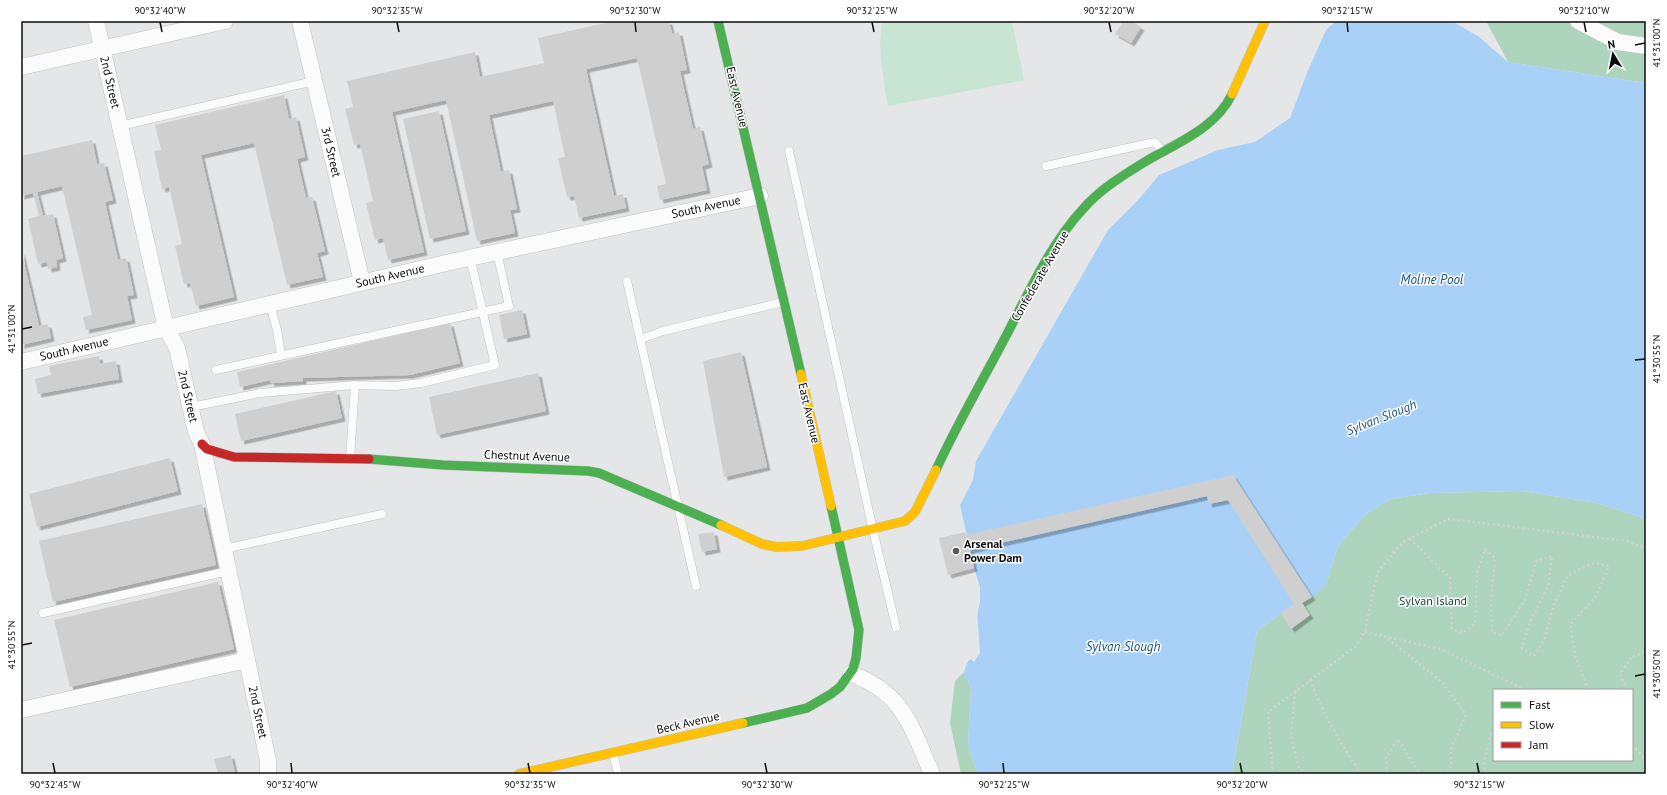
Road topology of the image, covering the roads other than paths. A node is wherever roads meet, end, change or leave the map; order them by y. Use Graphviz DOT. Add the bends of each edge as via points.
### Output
graph roads {
  1 [pos="96,21"];
  2 [pos="225,21"];
  3 [pos="300,21"];
  4 [pos="718,21"];
  5 [pos="1265,21"];
  6 [pos="1578,21"];
  7 [pos="1646,46"];
  8 [pos="103,49"];
  9 [pos="21,67"];
  10 [pos="314,82"];
  11 [pos="120,126"];
  12 [pos="789,150"];
  13 [pos="1162,152"];
  14 [pos="1046,166"];
  15 [pos="760,196"];
  16 [pos="496,252"];
  17 [pos="470,257"];
  18 [pos="627,281"];
  19 [pos="362,282"];
  20 [pos="784,302"];
  21 [pos="270,304"];
  22 [pos="482,312"];
  23 [pos="166,328"];
  24 [pos="641,339"];
  25 [pos="281,355"];
  26 [pos="21,362"];
  27 [pos="216,370"];
  28 [pos="355,385"];
  29 [pos="191,407"];
  30 [pos="202,444"];
  31 [pos="350,458"];
  32 [pos="679,506"];
  33 [pos="382,514"];
  34 [pos="873,530"];
  35 [pos="837,537"];
  36 [pos="224,549"];
  37 [pos="228,571"];
  38 [pos="696,586"];
  39 [pos="43,613"];
  40 [pos="896,627"];
  41 [pos="247,660"];
  42 [pos="851,674"];
  43 [pos="21,710"];
  44 [pos="613,752"];
  45 [pos="268,774"];
  46 [pos="520,774"];
  47 [pos="618,774"];
  48 [pos="932,774"];
  1 -- 8 [label="street, 2nd Street"];
  2 -- 8 [label="street"];
  3 -- 10 [label="street, 3rd Street"];
  4 -- 15 [label="street, East Avenue"];
  5 -- 13 [label="street, Confederate Avenue" via="1229,101 1204,128"];
  6 -- 7 [label="street" via="1618,42"];
  8 -- 9 [label="street"];
  8 -- 11 [label="street, 2nd Street"];
  10 -- 11 [label="lane"];
  10 -- 19 [label="street, 3rd Street"];
  11 -- 23 [label="street, 2nd Street"];
  12 -- 34 [label="lane"];
  13 -- 14 [label="lane" via="1155,142"];
  13 -- 34 [label="street, Confederate Avenue" via="1110,184 1083,208 1071,223 1058,241 1026,300 942,458 926,495 915,512 905,521"];
  15 -- 16 [label="street, South Avenue"];
  15 -- 20 [label="street, East Avenue"];
  16 -- 17 [label="street, South Avenue"];
  16 -- 22 [label="lane" via="509,306"];
  17 -- 19 [label="street, South Avenue"];
  17 -- 22 [label="lane"];
  18 -- 24 [label="lane"];
  19 -- 21 [label="street, South Avenue"];
  20 -- 24 [label="lane" via="671,329"];
  20 -- 35 [label="street, East Avenue"];
  21 -- 23 [label="street, South Avenue"];
  21 -- 25 [label="lane"];
  22 -- 25 [label="lane"];
  22 -- 28 [label="lane" via="495,365 421,383 396,386"];
  23 -- 26 [label="street, South Avenue"];
  23 -- 29 [label="street, 2nd Street" via="177,348"];
  24 -- 32 [label="lane"];
  25 -- 27 [label="lane"];
  28 -- 29 [label="lane" via="260,393"];
  28 -- 31 [label="lane"];
  29 -- 30 [label="street, 2nd Street" via="196,432"];
  30 -- 31 [label="street, Chestnut Avenue" via="207,450 234,456"];
  30 -- 36 [label="street, 2nd Street"];
  31 -- 32 [label="street, Chestnut Avenue" via="588,471 600,473"];
  32 -- 35 [label="street, Chestnut Avenue" via="762,544 776,547 802,546"];
  32 -- 38 [label="lane"];
  33 -- 36 [label="lane"];
  34 -- 35 [label="street, Confederate Avenue"];
  34 -- 40 [label="lane"];
  35 -- 42 [label="street, East Avenue" via="858,630 857,654"];
  36 -- 37 [label="street, 2nd Street"];
  37 -- 39 [label="lane"];
  37 -- 41 [label="street, 2nd Street"];
  41 -- 43 [label="street"];
  41 -- 45 [label="street, 2nd Street" via="268,761"];
  42 -- 44 [label="street, Beck Avenue" via="836,693 807,708"];
  42 -- 48 [label="street" via="875,686 900,707"];
  44 -- 46 [label="street, Beck Avenue"];
  44 -- 47 [label="lane"];
}
